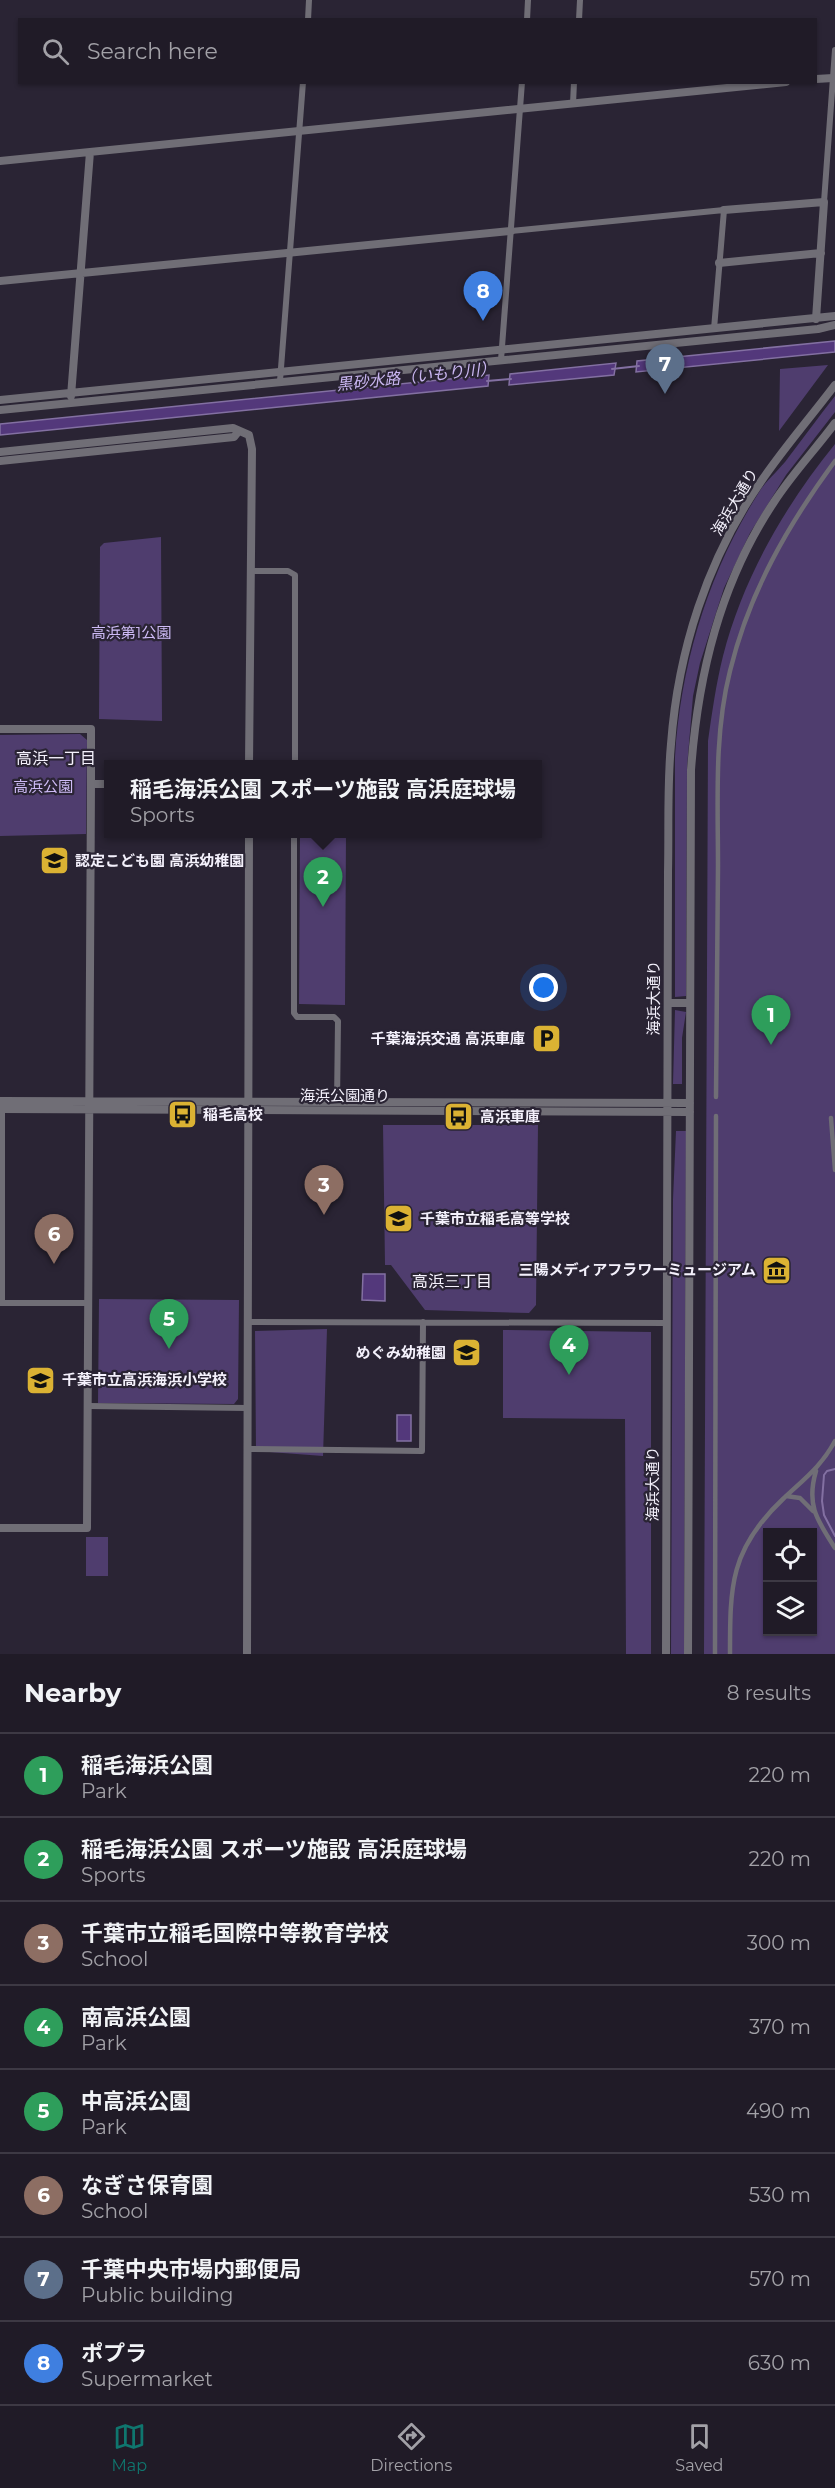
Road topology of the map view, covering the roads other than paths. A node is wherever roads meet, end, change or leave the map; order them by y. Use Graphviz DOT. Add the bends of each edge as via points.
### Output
graph roads {
  1 [pos="309,0"];
  2 [pos="528,0"];
  3 [pos="580,0"];
  4 [pos="308,18"];
  5 [pos="527,18"];
  6 [pos="579,18"];
  7 [pos="835,50"];
  8 [pos="833,78"];
  9 [pos="817,80"];
  10 [pos="303,84"];
  11 [pos="522,84"];
  12 [pos="574,84"];
  13 [pos="767,84"];
  14 [pos="573,104"];
  15 [pos="520,110"];
  16 [pos="299,131"];
  17 [pos="90,152"];
  18 [pos="0,161"];
  19 [pos="824,202"];
  20 [pos="724,210"];
  21 [pos="511,231"];
  22 [pos="290,253"];
  23 [pos="821,253"];
  24 [pos="719,263"];
  25 [pos="80,274"];
  26 [pos="0,281"];
  27 [pos="835,316"];
  28 [pos="816,319"];
  29 [pos="834,325"];
  30 [pos="714,329"];
  31 [pos="502,350"];
  32 [pos="501,360"];
  33 [pos="280,376"];
  34 [pos="835,385"];
  35 [pos="70,393"];
  36 [pos="0,400"];
  37 [pos="70,403"];
  38 [pos="0,410"];
  39 [pos="835,416"];
  40 [pos="835,423"];
  41 [pos="238,432"];
  42 [pos="822,437"];
  43 [pos="0,452"];
  44 [pos="0,460"];
  45 [pos="835,461"];
  46 [pos="251,571"];
  47 [pos="0,729"];
  48 [pos="249,760"];
  49 [pos="295,760"];
  50 [pos="91,784"];
  51 [pos="104,784"];
  52 [pos="249,838"];
  53 [pos="294,838"];
  54 [pos="668,1003"];
  55 [pos="690,1003"];
  56 [pos="717,1097"];
  57 [pos="337,1102"];
  58 [pos="90,1106"];
  59 [pos="249,1106"];
  60 [pos="1,1107"];
  61 [pos="668,1107"];
  62 [pos="690,1107"];
  63 [pos="716,1116"];
  64 [pos="831,1118"];
  65 [pos="835,1170"];
  66 [pos="1,1303"];
  67 [pos="89,1303"];
  68 [pos="249,1322"];
  69 [pos="423,1322"];
  70 [pos="667,1323"];
  71 [pos="89,1406"];
  72 [pos="247,1408"];
  73 [pos="835,1441"];
  74 [pos="248,1449"];
  75 [pos="817,1469"];
  76 [pos="786,1496"];
  77 [pos="814,1514"];
  78 [pos="0,1528"];
  79 [pos="835,1548"];
  80 [pos="247,1654"];
  81 [pos="666,1654"];
  82 [pos="687,1654"];
  83 [pos="715,1654"];
  84 [pos="730,1654"];
  1 -- 4 [label="street"];
  2 -- 5 [label="street"];
  3 -- 6 [label="street"];
  7 -- 8 [label="street"];
  8 -- 9 [label="street"];
  8 -- 19 [label="street"];
  10 -- 16 [label="street"];
  11 -- 15 [label="street"];
  12 -- 14 [label="street"];
  13 -- 14 [label="street"];
  14 -- 15 [label="street"];
  15 -- 16 [label="street"];
  15 -- 21 [label="street"];
  16 -- 17 [label="street"];
  16 -- 22 [label="street"];
  17 -- 18 [label="street"];
  17 -- 25 [label="street"];
  19 -- 20 [label="street"];
  19 -- 23 [label="street"];
  20 -- 21 [label="street"];
  20 -- 24 [label="street"];
  21 -- 22 [label="street"];
  21 -- 31 [label="street"];
  22 -- 25 [label="street"];
  22 -- 33 [label="street"];
  23 -- 24 [label="street"];
  23 -- 28 [label="street"];
  24 -- 30 [label="street"];
  25 -- 26 [label="street"];
  25 -- 35 [label="street"];
  27 -- 28 [label="street"];
  28 -- 30 [label="street"];
  29 -- 32 [label="street"];
  30 -- 31 [label="street"];
  31 -- 32 [label="street"];
  31 -- 33 [label="street"];
  32 -- 33 [label="street"];
  33 -- 35 [label="street"];
  33 -- 37 [label="street"];
  34 -- 54 [label="street, 海浜大通り" via="774,463 737,520 709,578 687,643 670,746"];
  35 -- 36 [label="street"];
  35 -- 37 [label="street"];
  37 -- 38 [label="street"];
  39 -- 42 [label="street"];
  40 -- 42 [label="street"];
  41 -- 43 [label="street" via="233,428"];
  41 -- 44 [label="street" via="234,437"];
  41 -- 46 [label="street" via="249,435 252,448"];
  42 -- 55 [label="street" via="774,502 747,549 729,588 706,660 691,770"];
  45 -- 56 [label="street" via="770,560 729,673 718,768"];
  46 -- 48 [label="street"];
  46 -- 49 [label="street" via="288,571 295,575"];
  47 -- 50 [label="street" via="91,729"];
  50 -- 51 [label="street"];
  50 -- 58 [label="street"];
  52 -- 59 [label="street"];
  53 -- 57 [label="street" via="294,1013 297,1017 334,1017 338,1021"];
  54 -- 55 [label="street"];
  54 -- 61 [label="street, 海浜大通り"];
  55 -- 62 [label="street"];
  57 -- 59 [label="street, 海浜公園通り"];
  57 -- 61 [label="street, 海浜公園通り"];
  58 -- 59 [label="street, 海浜公園通り"];
  58 -- 60 [label="street, 海浜公園通り"];
  58 -- 67 [label="street"];
  59 -- 61 [label="street, 海浜公園通り"];
  59 -- 68 [label="street"];
  60 -- 66 [label="street"];
  61 -- 62 [label="street, 海浜公園通り"];
  61 -- 70 [label="street, 海浜大通り"];
  62 -- 82 [label="street"];
  63 -- 83 [label="street"];
  64 -- 65 [label="street"];
  66 -- 67 [label="street"];
  67 -- 71 [label="street"];
  68 -- 69 [label="street"];
  68 -- 72 [label="street"];
  69 -- 70 [label="street"];
  69 -- 74 [label="street" via="422,1451"];
  70 -- 81 [label="street, 海浜大通り"];
  71 -- 72 [label="street"];
  71 -- 78 [label="street" via="87,1528"];
  72 -- 74 [label="street"];
  73 -- 75 [label="street"];
  74 -- 80 [label="street"];
  75 -- 76 [label="street"];
  75 -- 77 [label="street" via="812,1484"];
  76 -- 77 [label="street" via="800,1498"];
  76 -- 84 [label="street" via="763,1521 738,1561 730,1598"];
  77 -- 79 [label="street"];
}
